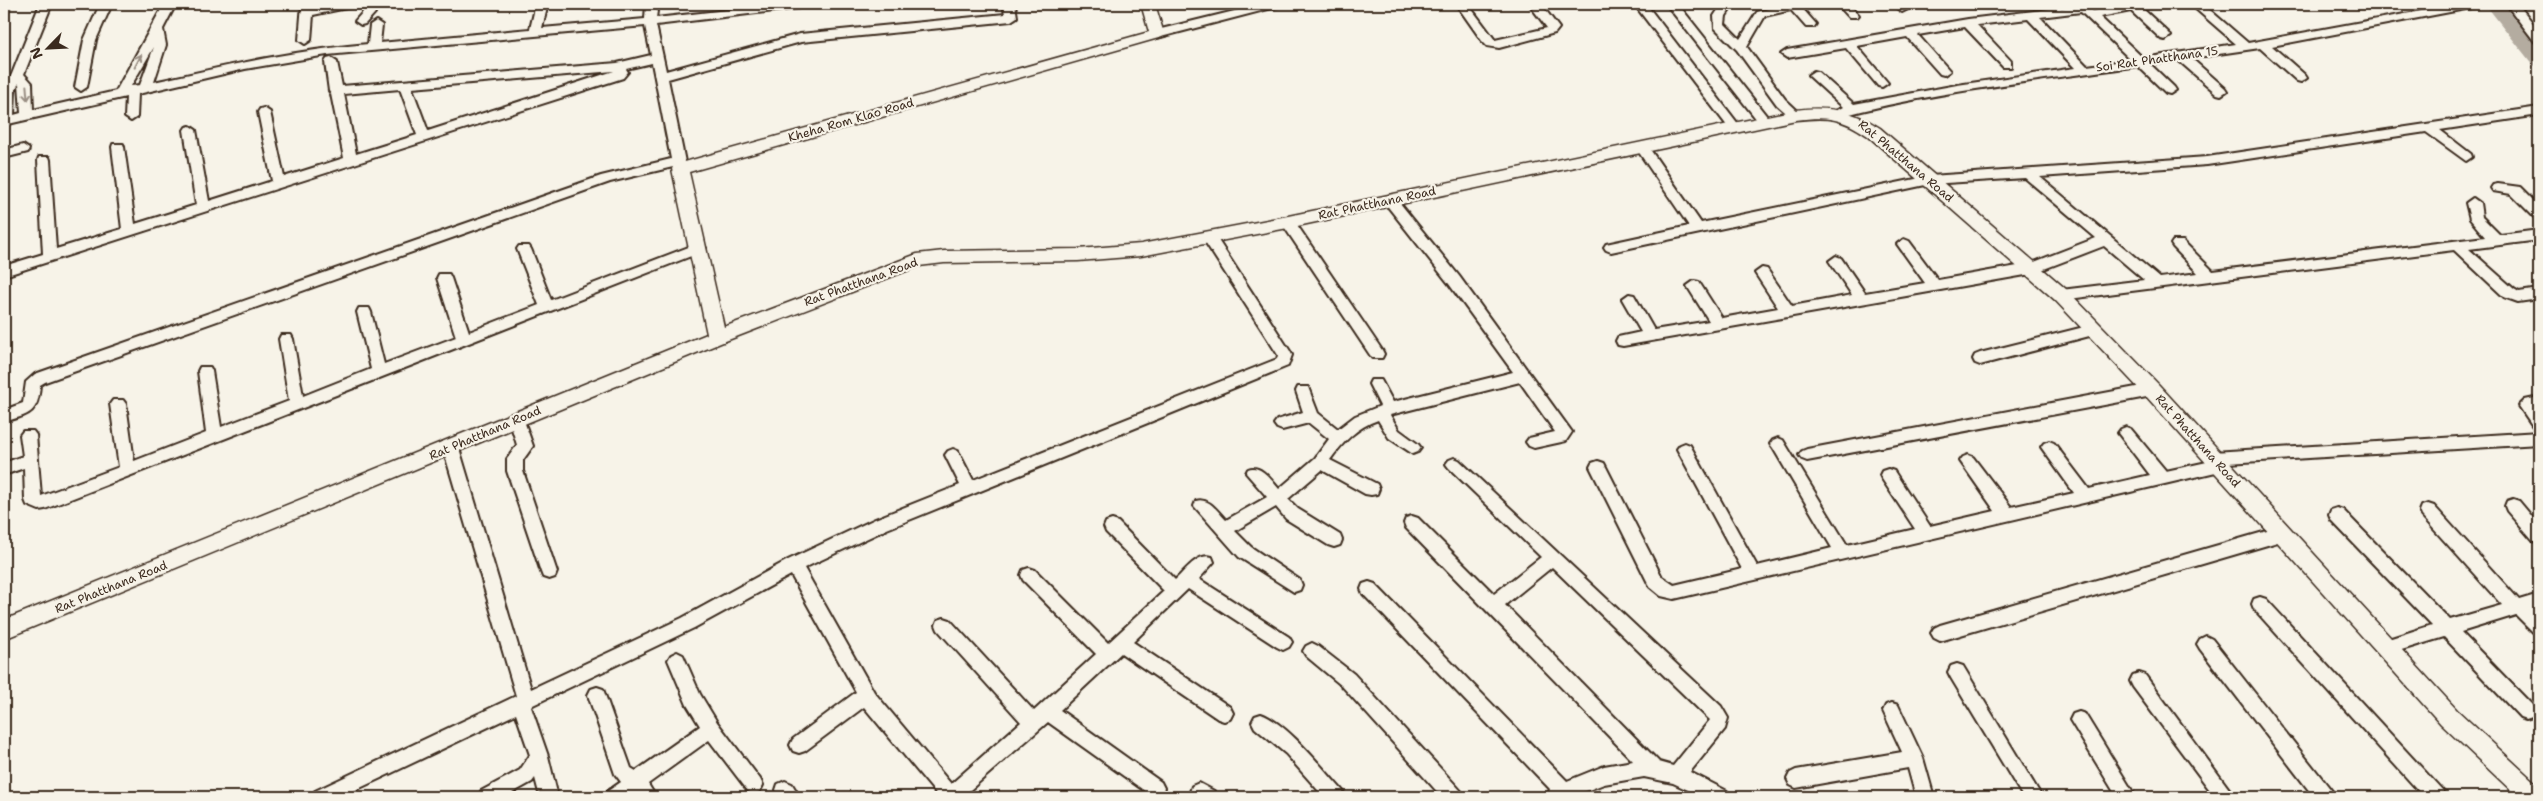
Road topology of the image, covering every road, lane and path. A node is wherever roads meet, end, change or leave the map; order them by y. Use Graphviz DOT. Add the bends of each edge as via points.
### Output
graph roads {
  1 [pos="6,4"];
  2 [pos="49,4"];
  3 [pos="106,4"];
  4 [pos="170,4"];
  5 [pos="352,4"];
  6 [pos="542,4"];
  7 [pos="652,4"];
  8 [pos="808,4"];
  9 [pos="1009,4"];
  10 [pos="1148,4"];
  11 [pos="1276,4"];
  12 [pos="1462,4"];
  13 [pos="1535,4"];
  14 [pos="1640,4"];
  15 [pos="1672,4"];
  16 [pos="1728,4"];
  17 [pos="1843,4"];
  18 [pos="2154,4"];
  19 [pos="2196,4"];
  20 [pos="2469,4"];
  21 [pos="2512,4"];
  22 [pos="1797,5"];
  23 [pos="4,7"];
  24 [pos="307,8"];
  25 [pos="739,8"];
  26 [pos="2133,8"];
  27 [pos="2084,9"];
  28 [pos="1853,16"];
  29 [pos="2032,16"];
  30 [pos="368,18"];
  31 [pos="650,22"];
  32 [pos="1968,23"];
  33 [pos="1810,24"];
  34 [pos="158,30"];
  35 [pos="535,33"];
  36 [pos="1910,33"];
  37 [pos="1157,34"];
  38 [pos="2165,36"];
  39 [pos="2539,39"];
  40 [pos="305,40"];
  41 [pos="1849,44"];
  42 [pos="2263,44"];
  43 [pos="374,46"];
  44 [pos="360,47"];
  45 [pos="1740,47"];
  46 [pos="2246,47"];
  47 [pos="1787,54"];
  48 [pos="2182,57"];
  49 [pos="331,62"];
  50 [pos="2144,63"];
  51 [pos="2007,64"];
  52 [pos="658,67"];
  53 [pos="2083,69"];
  54 [pos="618,71"];
  55 [pos="1944,71"];
  56 [pos="18,74"];
  57 [pos="1814,75"];
  58 [pos="2301,78"];
  59 [pos="1882,83"];
  60 [pos="405,85"];
  61 [pos="81,87"];
  62 [pos="146,87"];
  63 [pos="2170,90"];
  64 [pos="335,91"];
  65 [pos="2221,91"];
  66 [pos="126,92"];
  67 [pos="1845,110"];
  68 [pos="2539,111"];
  69 [pos="264,112"];
  70 [pos="27,115"];
  71 [pos="1796,116"];
  72 [pos="131,117"];
  73 [pos="6,120"];
  74 [pos="1765,122"];
  75 [pos="1735,128"];
  76 [pos="2429,128"];
  77 [pos="190,130"];
  78 [pos="424,137"];
  79 [pos="118,147"];
  80 [pos="1642,148"];
  81 [pos="23,149"];
  82 [pos="4,154"];
  83 [pos="2466,158"];
  84 [pos="44,160"];
  85 [pos="350,160"];
  86 [pos="679,165"];
  87 [pos="2026,172"];
  88 [pos="1930,180"];
  89 [pos="279,183"];
  90 [pos="2498,188"];
  91 [pos="1390,200"];
  92 [pos="2473,203"];
  93 [pos="203,207"];
  94 [pos="2539,214"];
  95 [pos="1288,222"];
  96 [pos="1698,229"];
  97 [pos="129,231"];
  98 [pos="2539,235"];
  99 [pos="1209,237"];
  100 [pos="2105,240"];
  101 [pos="2498,241"];
  102 [pos="1904,244"];
  103 [pos="2178,244"];
  104 [pos="2459,247"];
  105 [pos="699,248"];
  106 [pos="1611,248"];
  107 [pos="524,249"];
  108 [pos="50,256"];
  109 [pos="1836,261"];
  110 [pos="2031,269"];
  111 [pos="4,271"];
  112 [pos="1762,273"];
  113 [pos="2211,277"];
  114 [pos="444,278"];
  115 [pos="2157,283"];
  116 [pos="1694,286"];
  117 [pos="1935,286"];
  118 [pos="2539,294"];
  119 [pos="2061,295"];
  120 [pos="1629,298"];
  121 [pos="1862,299"];
  122 [pos="547,308"];
  123 [pos="364,312"];
  124 [pos="1788,312"];
  125 [pos="1719,325"];
  126 [pos="2092,330"];
  127 [pos="1650,336"];
  128 [pos="717,337"];
  129 [pos="286,339"];
  130 [pos="464,339"];
  131 [pos="1623,341"];
  132 [pos="1377,354"];
  133 [pos="1980,359"];
  134 [pos="205,372"];
  135 [pos="380,373"];
  136 [pos="1524,374"];
  137 [pos="1376,384"];
  138 [pos="2152,390"];
  139 [pos="1303,391"];
  140 [pos="2539,402"];
  141 [pos="118,404"];
  142 [pos="297,404"];
  143 [pos="1385,410"];
  144 [pos="4,416"];
  145 [pos="1312,416"];
  146 [pos="517,419"];
  147 [pos="1282,424"];
  148 [pos="2539,424"];
  149 [pos="2126,433"];
  150 [pos="28,435"];
  151 [pos="214,435"];
  152 [pos="1338,438"];
  153 [pos="2539,438"];
  154 [pos="1534,442"];
  155 [pos="1778,444"];
  156 [pos="2049,447"];
  157 [pos="451,448"];
  158 [pos="1413,448"];
  159 [pos="1684,449"];
  160 [pos="953,455"];
  161 [pos="1807,455"];
  162 [pos="31,459"];
  163 [pos="1968,461"];
  164 [pos="1320,462"];
  165 [pos="2217,462"];
  166 [pos="1454,464"];
  167 [pos="1598,467"];
  168 [pos="4,469"];
  169 [pos="127,469"];
  170 [pos="1254,473"];
  171 [pos="1888,475"];
  172 [pos="2162,478"];
  173 [pos="969,488"];
  174 [pos="1371,489"];
  175 [pos="2085,496"];
  176 [pos="1276,499"];
  177 [pos="1202,506"];
  178 [pos="2513,506"];
  179 [pos="2428,511"];
  180 [pos="2007,514"];
  181 [pos="2337,515"];
  182 [pos="1412,523"];
  183 [pos="1112,526"];
  184 [pos="1222,530"];
  185 [pos="1926,533"];
  186 [pos="2281,534"];
  187 [pos="2539,536"];
  188 [pos="1334,540"];
  189 [pos="1843,552"];
  190 [pos="1553,557"];
  191 [pos="1206,562"];
  192 [pos="794,565"];
  193 [pos="549,572"];
  194 [pos="1753,573"];
  195 [pos="1029,575"];
  196 [pos="1294,585"];
  197 [pos="1182,586"];
  198 [pos="1369,589"];
  199 [pos="2539,601"];
  200 [pos="1493,604"];
  201 [pos="2260,604"];
  202 [pos="2517,608"];
  203 [pos="944,625"];
  204 [pos="2539,627"];
  205 [pos="2446,629"];
  206 [pos="4,630"];
  207 [pos="1940,633"];
  208 [pos="1284,642"];
  209 [pos="2206,644"];
  210 [pos="2385,647"];
  211 [pos="1114,649"];
  212 [pos="1312,651"];
  213 [pos="677,660"];
  214 [pos="1957,672"];
  215 [pos="2139,681"];
  216 [pos="598,695"];
  217 [pos="866,695"];
  218 [pos="523,702"];
  219 [pos="1047,711"];
  220 [pos="1892,711"];
  221 [pos="2526,711"];
  222 [pos="1224,713"];
  223 [pos="2079,720"];
  224 [pos="1261,722"];
  225 [pos="1032,723"];
  226 [pos="711,728"];
  227 [pos="799,745"];
  228 [pos="539,756"];
  229 [pos="1914,758"];
  230 [pos="1654,770"];
  231 [pos="1677,775"];
  232 [pos="1796,779"];
  233 [pos="636,782"];
  234 [pos="754,785"];
  235 [pos="1155,788"];
  236 [pos="1559,794"];
  237 [pos="2525,795"];
  238 [pos="322,797"];
  239 [pos="488,797"];
  240 [pos="549,797"];
  241 [pos="615,797"];
  242 [pos="647,797"];
  243 [pos="950,797"];
  244 [pos="1336,797"];
  245 [pos="1454,797"];
  246 [pos="1720,797"];
  247 [pos="1925,797"];
  248 [pos="2033,797"];
  249 [pos="2127,797"];
  250 [pos="2226,797"];
  251 [pos="2325,797"];
  252 [pos="2436,797"];
  1 -- 23 [label="street"];
  2 -- 56 [label="street"];
  3 -- 61 [label="street" via="90,40"];
  4 -- 34 [label="street"];
  5 -- 24 [label="street"];
  6 -- 35 [label="street"];
  7 -- 31 [label="street"];
  8 -- 25 [label="street"];
  9 -- 52 [label="street" via="1011,17 800,38"];
  10 -- 37 [label="street"];
  11 -- 37 [label="street"];
  12 -- 13 [label="street" via="1486,38 1499,44 1553,28"];
  14 -- 75 [label="street"];
  15 -- 74 [label="street"];
  16 -- 45 [label="street" via="1720,16 1719,25"];
  17 -- 28 [label="street"];
  18 -- 26 [label="street"];
  19 -- 46 [label="street"];
  20 -- 42 [label="street, Soi Rat Phatthana 15"];
  21 -- 39 [label="street"];
  22 -- 33 [label="street"];
  22 -- 45 [label="street" via="1761,14"];
  24 -- 40 [label="street"];
  25 -- 31 [label="street"];
  26 -- 27 [label="street"];
  26 -- 38 [label="street"];
  27 -- 29 [label="street"];
  27 -- 50 [label="street"];
  29 -- 32 [label="street"];
  29 -- 53 [label="street"];
  30 -- 43 [label="street"];
  30 -- 44 [label="street"];
  31 -- 35 [label="street"];
  31 -- 52 [label="street"];
  32 -- 36 [label="street"];
  32 -- 51 [label="street"];
  34 -- 62 [label="street" via="160,45"];
  66 -- 34 [label="street, one-way" via="142,53"];
  35 -- 43 [label="street"];
  36 -- 41 [label="street"];
  36 -- 55 [label="street"];
  37 -- 86 [label="street, Kheha Rom Klao Road"];
  41 -- 47 [label="street"];
  41 -- 59 [label="street"];
  42 -- 46 [label="street, Soi Rat Phatthana 15"];
  42 -- 58 [label="street"];
  43 -- 44 [label="street"];
  44 -- 62 [label="street" via="327,50"];
  45 -- 71 [label="street" via="1781,102"];
  46 -- 48 [label="street, Soi Rat Phatthana 15"];
  48 -- 50 [label="street, Soi Rat Phatthana 15"];
  48 -- 65 [label="street"];
  49 -- 64 [label="street"];
  50 -- 53 [label="street, Soi Rat Phatthana 15"];
  50 -- 63 [label="street"];
  52 -- 54 [label="street"];
  52 -- 86 [label="street"];
  53 -- 67 [label="street, Soi Rat Phatthana 15"];
  54 -- 60 [label="street"];
  54 -- 78 [label="street"];
  56 -- 70 [label="street, one-way" via="26,83"];
  56 -- 73 [label="street" via="9,90"];
  57 -- 67 [label="street"];
  60 -- 64 [label="street"];
  60 -- 78 [label="street"];
  62 -- 66 [label="street"];
  64 -- 85 [label="street"];
  66 -- 70 [label="street"];
  66 -- 72 [label="street"];
  67 -- 71 [label="street, Rat Phatthana Road"];
  67 -- 88 [label="street, Rat Phatthana Road"];
  68 -- 76 [label="street"];
  69 -- 89 [label="street"];
  70 -- 73 [label="street"];
  71 -- 74 [label="street, Rat Phatthana Road"];
  74 -- 75 [label="street, Rat Phatthana Road"];
  75 -- 80 [label="street, Rat Phatthana Road"];
  76 -- 83 [label="street"];
  76 -- 87 [label="street" via="2207,161"];
  77 -- 93 [label="street"];
  78 -- 85 [label="street"];
  79 -- 97 [label="street"];
  80 -- 91 [label="street, Rat Phatthana Road"];
  80 -- 96 [label="street"];
  81 -- 82 [label="street"];
  84 -- 108 [label="street"];
  85 -- 89 [label="street"];
  86 -- 105 [label="street"];
  86 -- 144 [label="street" via="653,166 606,179 40,378 33,382 28,407"];
  87 -- 88 [label="street"];
  87 -- 100 [label="street"];
  88 -- 96 [label="street"];
  88 -- 110 [label="street, Rat Phatthana Road"];
  89 -- 93 [label="street"];
  90 -- 94 [label="street" via="2515,190"];
  91 -- 95 [label="street, Rat Phatthana Road"];
  91 -- 136 [label="street"];
  92 -- 101 [label="street" via="2474,216"];
  93 -- 97 [label="street"];
  95 -- 99 [label="street, Rat Phatthana Road"];
  95 -- 132 [label="street"];
  96 -- 106 [label="street"];
  97 -- 108 [label="street"];
  98 -- 101 [label="street"];
  99 -- 128 [label="street, Rat Phatthana Road" via="1107,254 916,260"];
  99 -- 173 [label="street" via="1285,355 1283,362"];
  100 -- 110 [label="street"];
  100 -- 115 [label="street"];
  101 -- 104 [label="street"];
  102 -- 117 [label="street"];
  103 -- 113 [label="street"];
  104 -- 113 [label="street"];
  104 -- 118 [label="street" via="2509,292 2518,297"];
  105 -- 122 [label="street"];
  105 -- 128 [label="street"];
  107 -- 122 [label="street"];
  108 -- 111 [label="street"];
  109 -- 121 [label="street"];
  110 -- 117 [label="street"];
  110 -- 119 [label="street, Rat Phatthana Road"];
  112 -- 124 [label="street"];
  113 -- 115 [label="street"];
  114 -- 130 [label="street"];
  115 -- 119 [label="street"];
  116 -- 125 [label="street"];
  117 -- 121 [label="street"];
  119 -- 126 [label="street, Rat Phatthana Road"];
  120 -- 127 [label="street"];
  121 -- 124 [label="street"];
  122 -- 130 [label="street"];
  123 -- 135 [label="street"];
  124 -- 125 [label="street"];
  125 -- 127 [label="street"];
  126 -- 133 [label="street"];
  126 -- 138 [label="street, Rat Phatthana Road"];
  127 -- 131 [label="street"];
  128 -- 146 [label="street, Rat Phatthana Road"];
  129 -- 142 [label="street"];
  130 -- 135 [label="street"];
  134 -- 151 [label="street"];
  135 -- 142 [label="street"];
  136 -- 143 [label="street"];
  136 -- 154 [label="street" via="1564,432 1561,437"];
  137 -- 143 [label="street"];
  138 -- 161 [label="street"];
  138 -- 165 [label="street, Rat Phatthana Road"];
  139 -- 145 [label="street"];
  140 -- 148 [label="street" via="2527,406"];
  141 -- 169 [label="street"];
  142 -- 151 [label="street"];
  143 -- 152 [label="street" via="1360,420"];
  143 -- 158 [label="street" via="1394,434"];
  145 -- 147 [label="street"];
  145 -- 152 [label="street"];
  146 -- 157 [label="street, Rat Phatthana Road"];
  146 -- 193 [label="street" via="525,446 515,459 515,471"];
  149 -- 172 [label="street"];
  150 -- 162 [label="street"];
  151 -- 169 [label="street"];
  152 -- 164 [label="street"];
  153 -- 165 [label="street"];
  155 -- 189 [label="street"];
  156 -- 175 [label="street"];
  157 -- 206 [label="street, Rat Phatthana Road"];
  157 -- 218 [label="street"];
  159 -- 194 [label="street"];
  160 -- 173 [label="street"];
  162 -- 168 [label="street"];
  162 -- 169 [label="street" via="33,500 38,502"];
  163 -- 180 [label="street"];
  164 -- 174 [label="street"];
  164 -- 176 [label="street"];
  165 -- 172 [label="street"];
  165 -- 186 [label="street, Rat Phatthana Road"];
  166 -- 190 [label="street"];
  167 -- 194 [label="street" via="1662,588 1674,592"];
  170 -- 176 [label="street"];
  171 -- 185 [label="street"];
  172 -- 175 [label="street"];
  173 -- 192 [label="street"];
  175 -- 180 [label="street"];
  176 -- 184 [label="street"];
  176 -- 188 [label="street" via="1292,514"];
  177 -- 184 [label="street"];
  178 -- 187 [label="street"];
  179 -- 202 [label="street"];
  180 -- 185 [label="street"];
  181 -- 205 [label="street"];
  182 -- 200 [label="street"];
  183 -- 197 [label="street"];
  184 -- 196 [label="street" via="1251,557"];
  185 -- 189 [label="street"];
  186 -- 207 [label="street"];
  186 -- 210 [label="street, Rat Phatthana Road"];
  189 -- 194 [label="street"];
  190 -- 200 [label="street"];
  190 -- 231 [label="street" via="1719,718 1719,723"];
  191 -- 197 [label="street"];
  192 -- 217 [label="street"];
  192 -- 218 [label="street" via="688,623"];
  195 -- 211 [label="street"];
  197 -- 208 [label="street"];
  197 -- 211 [label="street"];
  198 -- 236 [label="street"];
  199 -- 202 [label="street"];
  200 -- 230 [label="street"];
  201 -- 252 [label="street"];
  202 -- 204 [label="street"];
  202 -- 205 [label="street"];
  203 -- 225 [label="street"];
  205 -- 210 [label="street"];
  205 -- 221 [label="street"];
  209 -- 251 [label="street"];
  210 -- 237 [label="street, Rat Phatthana Road"];
  211 -- 219 [label="street"];
  211 -- 222 [label="street"];
  212 -- 245 [label="street" via="1348,680"];
  213 -- 226 [label="street" via="693,699"];
  214 -- 248 [label="street"];
  215 -- 250 [label="street"];
  216 -- 233 [label="street" via="624,774"];
  217 -- 227 [label="street"];
  217 -- 243 [label="street"];
  218 -- 228 [label="street"];
  218 -- 238 [label="street"];
  219 -- 225 [label="street"];
  219 -- 235 [label="street"];
  220 -- 229 [label="street"];
  223 -- 249 [label="street"];
  224 -- 244 [label="street" via="1292,748"];
  225 -- 243 [label="street"];
  226 -- 233 [label="street"];
  226 -- 234 [label="street"];
  228 -- 239 [label="street" via="526,776"];
  228 -- 240 [label="street"];
  229 -- 232 [label="street"];
  229 -- 247 [label="street"];
  230 -- 231 [label="street"];
  230 -- 236 [label="street" via="1605,776"];
  231 -- 246 [label="street"];
  233 -- 241 [label="street"];
  233 -- 242 [label="street"];
}
